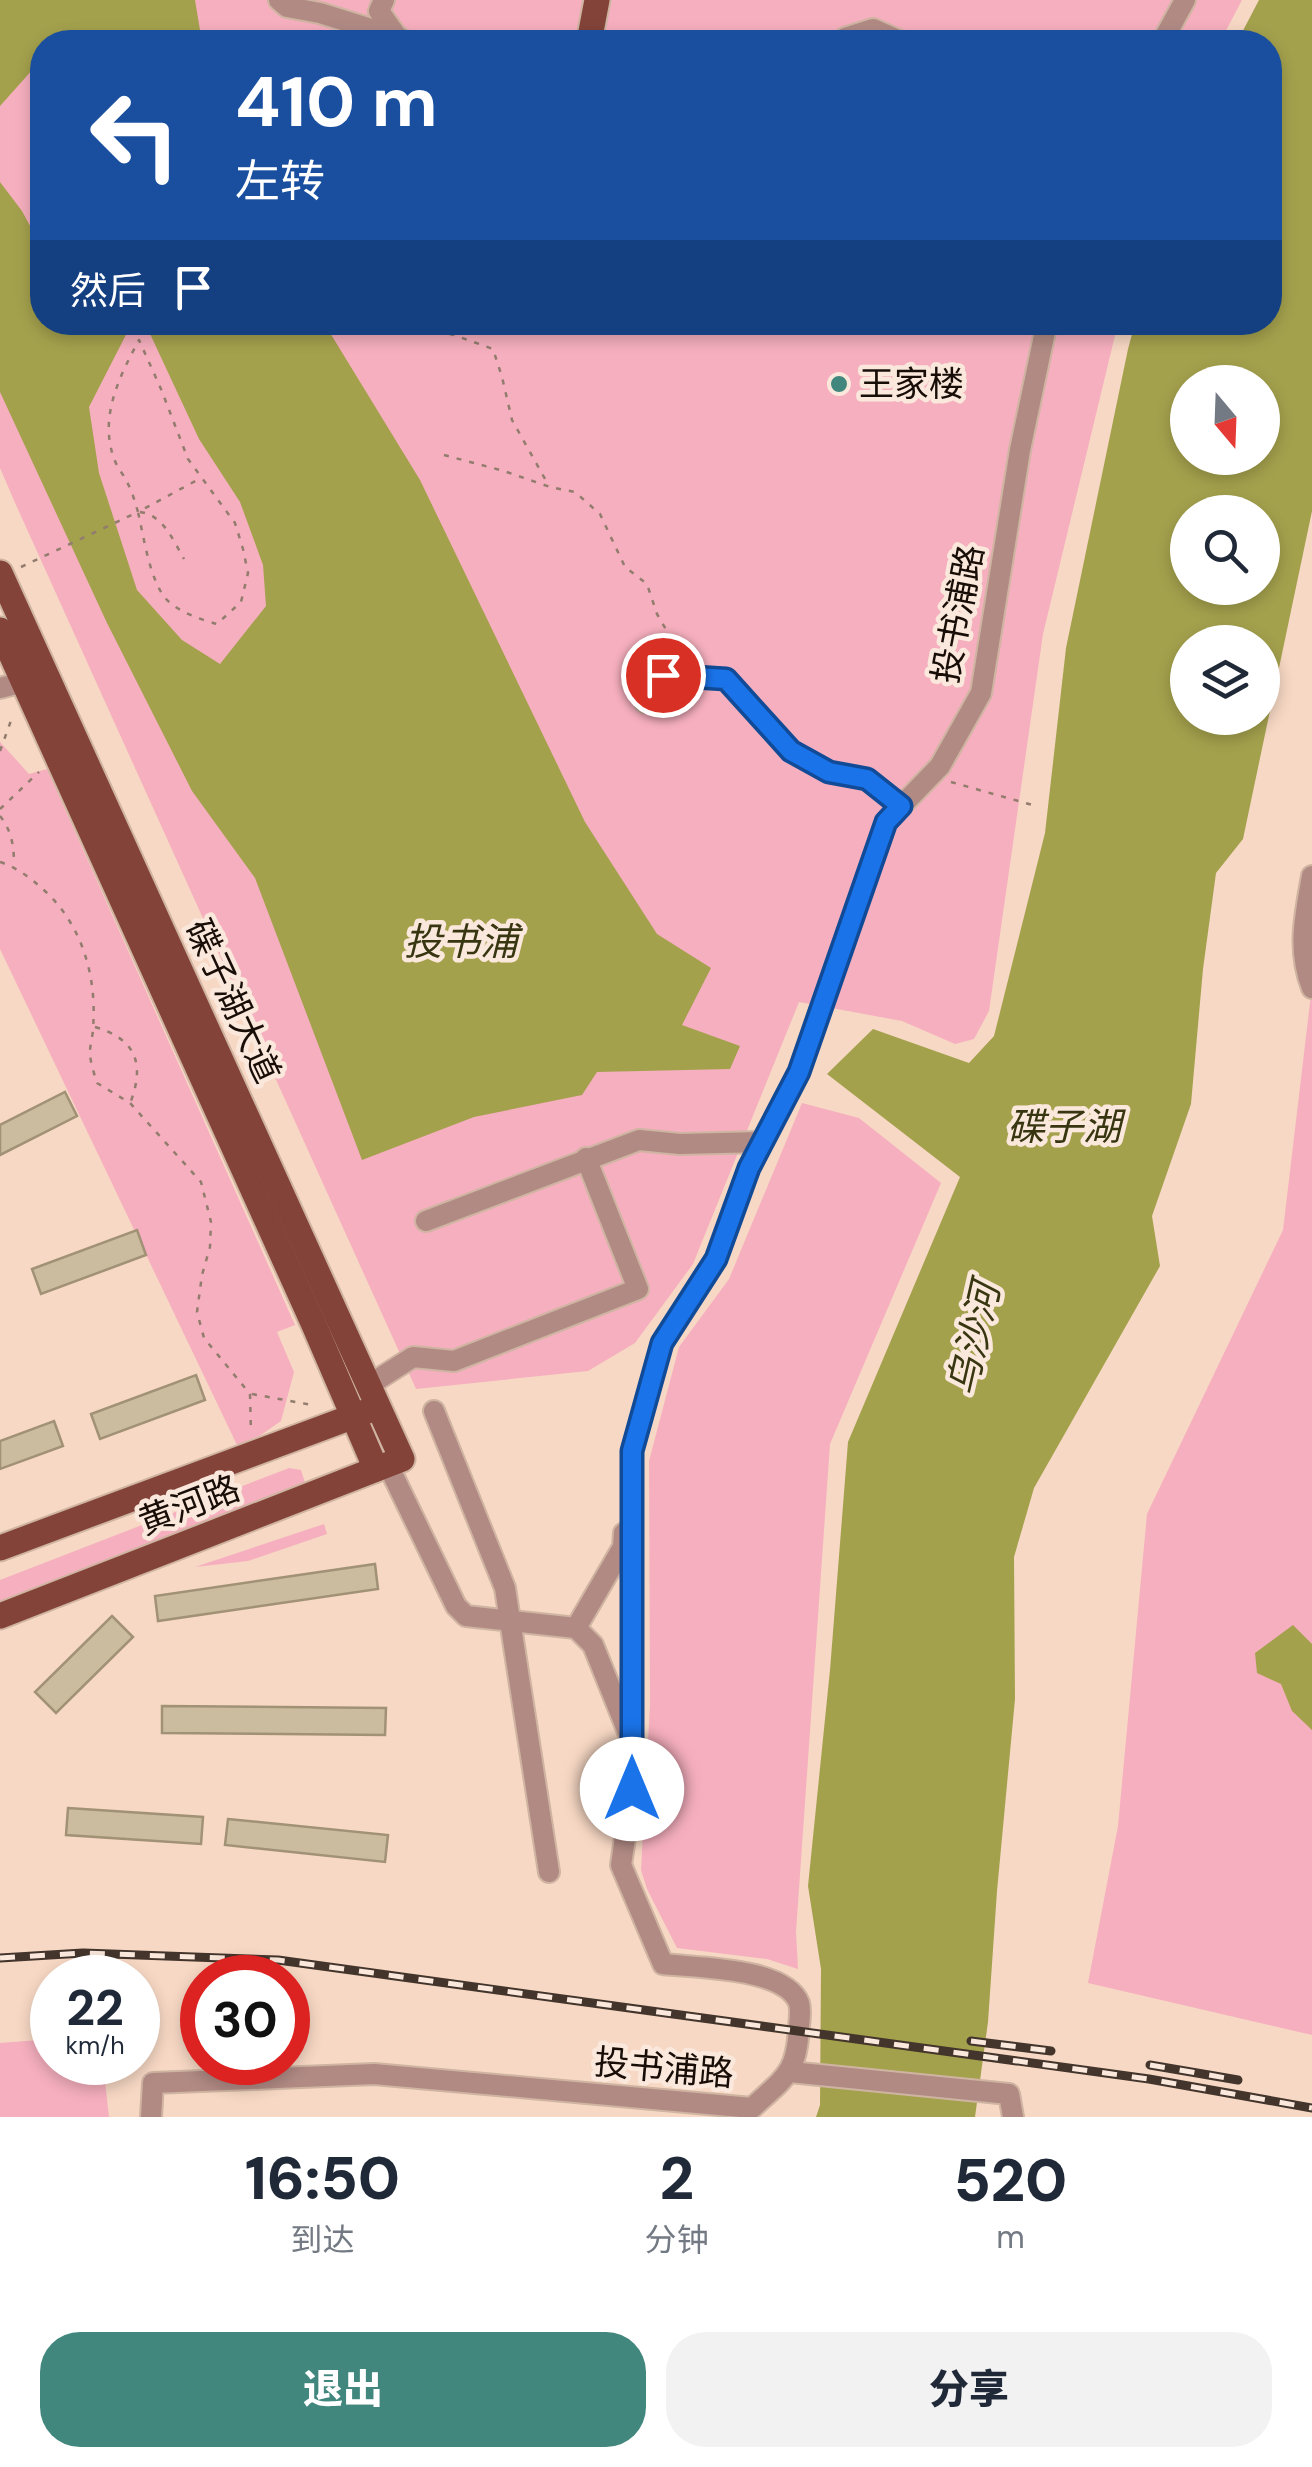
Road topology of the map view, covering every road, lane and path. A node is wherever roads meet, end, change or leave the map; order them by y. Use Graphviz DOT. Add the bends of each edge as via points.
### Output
graph roads {
  1 [pos="279,0"];
  2 [pos="384,0"];
  3 [pos="597,0"];
  4 [pos="1185,0"];
  5 [pos="370,30"];
  6 [pos="394,30"];
  7 [pos="591,30"];
  8 [pos="1169,30"];
  9 [pos="454,335"];
  10 [pos="1044,335"];
  11 [pos="444,455"];
  12 [pos="202,478"];
  13 [pos="550,487"];
  14 [pos="138,512"];
  15 [pos="184,558"];
  16 [pos="1,575"];
  17 [pos="0,630"];
  18 [pos="686,677"];
  19 [pos="24,682"];
  20 [pos="645,702"];
  21 [pos="0,752"];
  22 [pos="58,754"];
  23 [pos="930,776"];
  24 [pos="901,806"];
  25 [pos="1036,806"];
  26 [pos="0,809"];
  27 [pos="0,816"];
  28 [pos="0,862"];
  29 [pos="14,866"];
  30 [pos="1312,876"];
  31 [pos="1312,988"];
  32 [pos="94,1027"];
  33 [pos="130,1103"];
  34 [pos="762,1142"];
  35 [pos="586,1158"];
  36 [pos="426,1221"];
  37 [pos="250,1394"];
  38 [pos="374,1396"];
  39 [pos="312,1405"];
  40 [pos="434,1411"];
  41 [pos="353,1416"];
  42 [pos="632,1451"];
  43 [pos="251,1454"];
  44 [pos="389,1464"];
  45 [pos="0,1548"];
  46 [pos="0,1616"];
  47 [pos="510,1621"];
  48 [pos="576,1628"];
  49 [pos="632,1742"];
  50 [pos="549,1872"];
  51 [pos="790,2072"];
  52 [pos="151,2117"];
  53 [pos="1012,2117"];
  1 -- 5 [label="street"];
  2 -- 6 [label="street" via="379,11"];
  3 -- 7 [label="main road"];
  4 -- 8 [label="street"];
  9 -- 13 [label="path" via="493,349 512,420"];
  10 -- 23 [label="street, 投书浦路" via="981,693"];
  11 -- 13 [label="path"];
  12 -- 14 [label="path"];
  12 -- 14 [label="path" via="235,523 248,573 241,602 217,624 194,618 162,595"];
  12 -- 14 [label="path" via="139,340 118,377 108,434"];
  13 -- 18 [label="path" via="575,492 600,514 624,566 647,584"];
  14 -- 15 [label="path" via="160,521"];
  14 -- 16 [label="path"];
  16 -- 19 [label="main road, 碟子湖大道"];
  17 -- 19 [label="main road, 碟子湖大道"];
  18 -- 20 [label="street" via="663,675"];
  18 -- 24 [label="street" via="726,679 791,751 829,772 867,779"];
  19 -- 21 [label="path"];
  19 -- 22 [label="main road, 碟子湖大道"];
  19 -- 38 [label="main road, 碟子湖大道"];
  22 -- 26 [label="path"];
  22 -- 41 [label="main road, 碟子湖大道"];
  23 -- 24 [label="street, 投书浦路"];
  23 -- 25 [label="path"];
  24 -- 34 [label="street, 投书浦路" via="886,822 799,1072"];
  27 -- 29 [label="path" via="14,846"];
  28 -- 29 [label="path"];
  29 -- 32 [label="path" via="72,922 89,970"];
  30 -- 31 [label="street" via="1302,932"];
  32 -- 33 [label="path" via="90,1055 97,1082"];
  32 -- 33 [label="path" via="128,1044 136,1060"];
  33 -- 37 [label="path" via="201,1182 211,1222 197,1312 204,1338"];
  34 -- 35 [label="street" via="639,1140"];
  34 -- 42 [label="street, 投书浦路" via="716,1259 662,1343"];
  35 -- 36 [label="street"];
  35 -- 38 [label="street" via="638,1290 454,1361 413,1357"];
  37 -- 39 [label="path"];
  37 -- 43 [label="path"];
  38 -- 41 [label="main road, 黄河路"];
  38 -- 44 [label="main road, 碟子湖大道"];
  40 -- 47 [label="street" via="505,1588"];
  41 -- 43 [label="main road, 黄河路"];
  41 -- 44 [label="main road, 碟子湖大道"];
  42 -- 48 [label="street" via="623,1547"];
  42 -- 49 [label="street, 投书浦路"];
  43 -- 45 [label="main road, 黄河路"];
  44 -- 46 [label="main road, 黄河路"];
  44 -- 47 [label="street" via="456,1606 466,1616"];
  47 -- 48 [label="street"];
  47 -- 50 [label="street"];
  48 -- 49 [label="street" via="593,1644"];
  49 -- 51 [label="street, 投书浦路" via="621,1864 663,1964 760,1974 786,1988 800,2010"];
  51 -- 52 [label="street, 投书浦路" via="752,2108 374,2074 152,2083"];
  51 -- 53 [label="street" via="1009,2094"];
}
